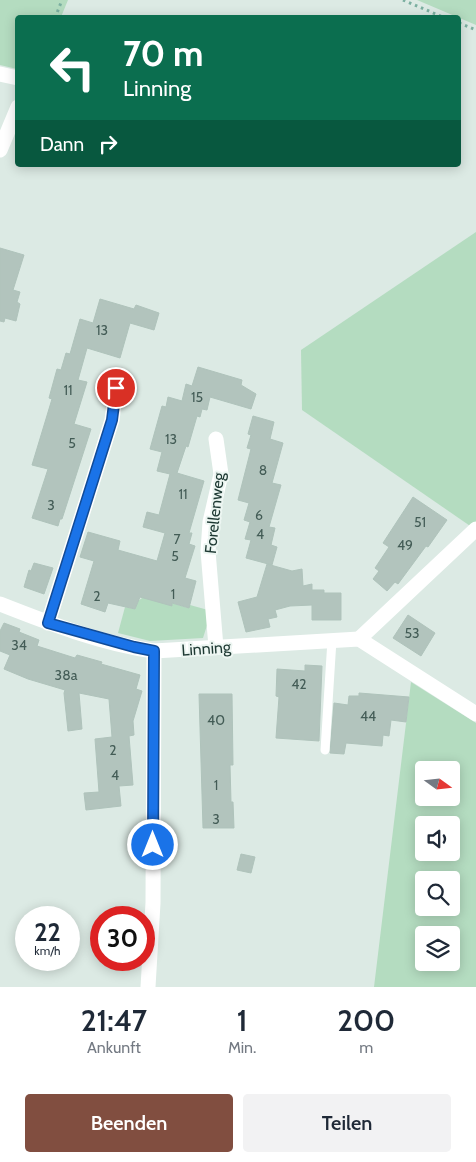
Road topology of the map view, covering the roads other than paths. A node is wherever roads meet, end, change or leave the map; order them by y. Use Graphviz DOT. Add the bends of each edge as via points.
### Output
graph roads {
  1 [pos="0,74"];
  2 [pos="15,77"];
  3 [pos="15,114"];
  4 [pos="0,150"];
  5 [pos="116,388"];
  6 [pos="216,438"];
  7 [pos="476,530"];
  8 [pos="0,604"];
  9 [pos="48,623"];
  10 [pos="359,639"];
  11 [pos="332,640"];
  12 [pos="216,647"];
  13 [pos="154,651"];
  14 [pos="476,714"];
  15 [pos="325,750"];
  16 [pos="148,987"];
  1 -- 2 [label="street"];
  3 -- 4 [label="street"];
  5 -- 9 [label="street" via="112,420"];
  6 -- 12 [label="street, Forellenweg" via="221,474 210,522 208,551"];
  7 -- 10 [label="street"];
  8 -- 9 [label="street, Linning"];
  9 -- 13 [label="street, Linning"];
  10 -- 11 [label="street, Linning"];
  10 -- 14 [label="street"];
  11 -- 12 [label="street, Linning" via="245,650"];
  11 -- 15 [label="lane"];
  12 -- 13 [label="street, Linning"];
  13 -- 16 [label="street" via="153,904"];
}
